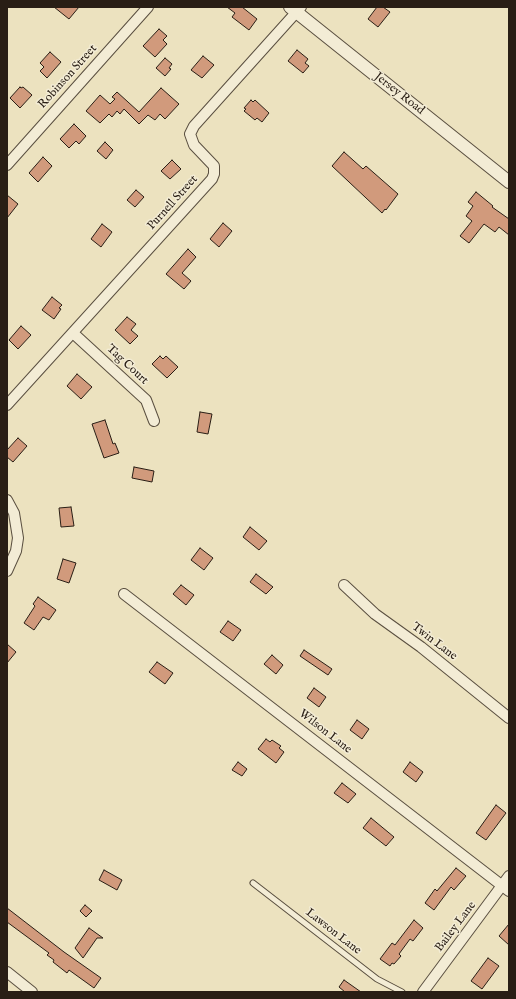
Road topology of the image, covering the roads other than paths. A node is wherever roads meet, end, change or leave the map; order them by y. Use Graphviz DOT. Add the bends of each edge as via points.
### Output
graph roads {
  1 [pos="148,7"];
  2 [pos="296,9"];
  3 [pos="7,165"];
  4 [pos="509,182"];
  5 [pos="73,333"];
  6 [pos="7,405"];
  7 [pos="154,421"];
  8 [pos="7,500"];
  9 [pos="7,571"];
  10 [pos="344,585"];
  11 [pos="124,594"];
  12 [pos="509,718"];
  13 [pos="509,876"];
  14 [pos="254,883"];
  15 [pos="506,888"];
  16 [pos="7,972"];
  17 [pos="32,992"];
  18 [pos="402,992"];
  19 [pos="423,992"];
  1 -- 3 [label="street, Robinson Street"];
  2 -- 4 [label="street, Jersey Road"];
  2 -- 5 [label="street, Purnell Street" via="194,126 190,134 194,144 214,166 212,179"];
  5 -- 6 [label="street, Purnell Street"];
  5 -- 7 [label="street, Tag Court" via="146,400"];
  8 -- 9 [label="street" via="14,513 18,538"];
  10 -- 12 [label="street, Twin Lane" via="385,622 421,647"];
  11 -- 15 [label="street, Wilson Lane"];
  13 -- 15 [label="street, Bailey Lane"];
  14 -- 18 [label="lane, Lawson Lane" via="377,980"];
  15 -- 19 [label="street, Bailey Lane"];
  16 -- 17 [label="street"];
}
